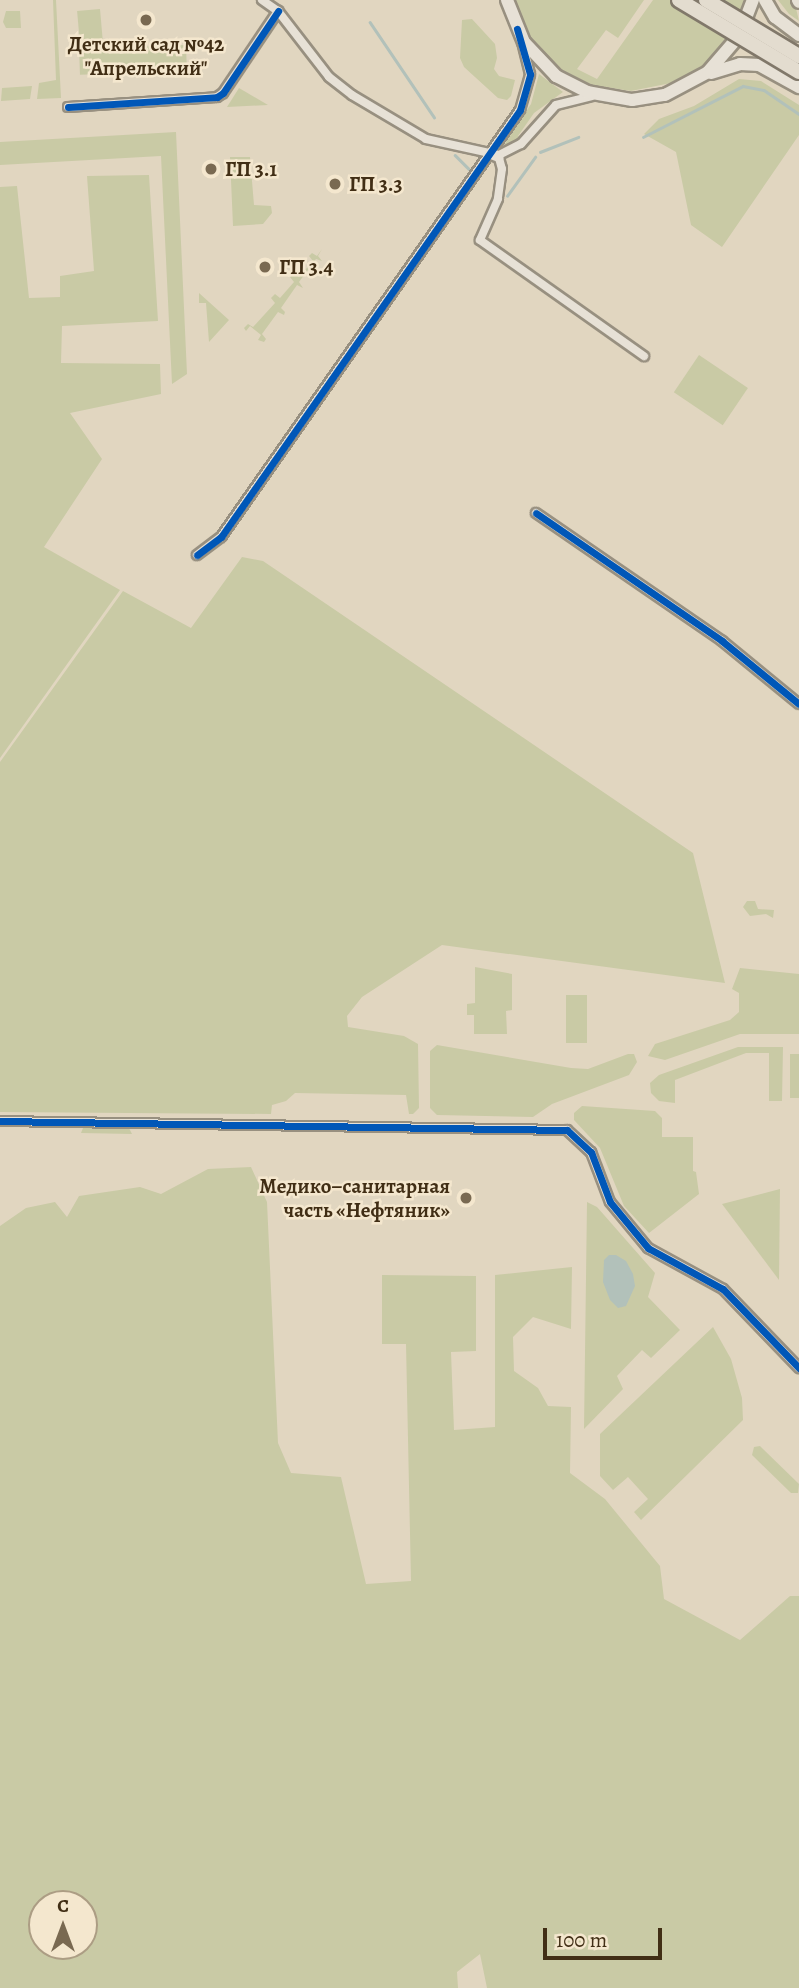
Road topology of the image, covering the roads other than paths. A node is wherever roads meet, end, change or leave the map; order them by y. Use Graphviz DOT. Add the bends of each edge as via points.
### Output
graph roads {
  1 [pos="262,0"];
  2 [pos="507,0"];
  3 [pos="679,0"];
  4 [pos="706,0"];
  5 [pos="753,0"];
  6 [pos="765,0"];
  7 [pos="278,11"];
  8 [pos="517,29"];
  9 [pos="799,35"];
  10 [pos="799,56"];
  11 [pos="799,72"];
  12 [pos="695,81"];
  13 [pos="799,87"];
  14 [pos="598,96"];
  15 [pos="68,107"];
  16 [pos="488,154"];
  17 [pos="644,356"];
  18 [pos="536,513"];
  19 [pos="197,555"];
  20 [pos="799,704"];
  21 [pos="0,1121"];
  22 [pos="799,1368"];
  1 -- 7 [label="street"];
  2 -- 8 [label="main road"];
  3 -- 11 [label="highway, bridge"];
  4 -- 10 [label="highway, bridge"];
  5 -- 12 [label="main road" via="730,50"];
  6 -- 9 [label="main road" via="775,17"];
  7 -- 15 [label="street" via="217,97"];
  7 -- 16 [label="street" via="329,77 410,131"];
  8 -- 14 [label="main road" via="547,69"];
  8 -- 16 [label="street" via="529,63 528,91"];
  12 -- 13 [label="main road" via="749,64 769,68"];
  12 -- 14 [label="main road" via="653,98"];
  14 -- 16 [label="street" via="556,105 515,148"];
  16 -- 17 [label="street" via="499,159 502,169 498,199 480,240"];
  16 -- 19 [label="street" via="220,537"];
  18 -- 20 [label="street" via="722,641"];
  21 -- 22 [label="street" via="561,1129 592,1152 610,1202 648,1248 723,1289"];
}
